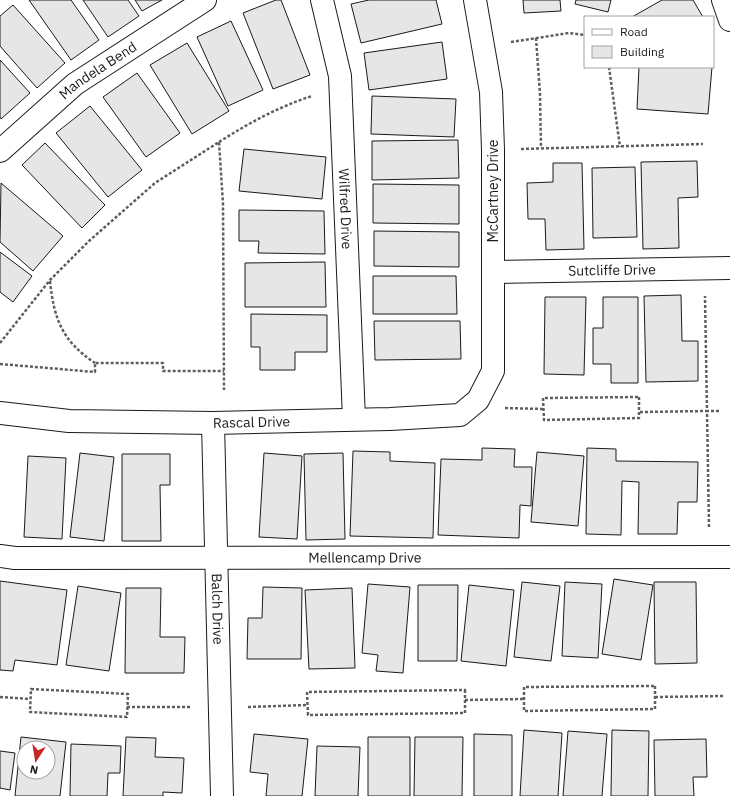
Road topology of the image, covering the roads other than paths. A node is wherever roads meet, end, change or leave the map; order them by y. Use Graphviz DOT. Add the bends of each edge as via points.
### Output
graph roads {
  1 [pos="205,0"];
  2 [pos="322,0"];
  3 [pos="475,0"];
  4 [pos="723,0"];
  5 [pos="730,20"];
  6 [pos="0,151"];
  7 [pos="730,268"];
  8 [pos="493,272"];
  9 [pos="488,383"];
  10 [pos="0,413"];
  11 [pos="354,419"];
  12 [pos="213,423"];
  13 [pos="0,556"];
  14 [pos="216,557"];
  15 [pos="730,557"];
  16 [pos="222,796"];
  1 -- 6 [label="street, Mandela Bend" via="75,84"];
  2 -- 11 [label="street, Wilfred Drive" via="340,76"];
  3 -- 8 [label="street, McCartney Drive" via="491,92"];
  4 -- 5 [label="street"];
  7 -- 8 [label="street, Sutcliffe Drive"];
  8 -- 9 [label="street, McCartney Drive" via="493,371"];
  9 -- 11 [label="street, Rascal Drive" via="478,400 460,415"];
  10 -- 12 [label="street, Rascal Drive" via="69,420"];
  11 -- 12 [label="street, Rascal Drive"];
  12 -- 14 [label="street, Balch Drive"];
  13 -- 14 [label="street, Mellencamp Drive"];
  14 -- 15 [label="street, Mellencamp Drive"];
  14 -- 16 [label="street, Balch Drive"];
}
